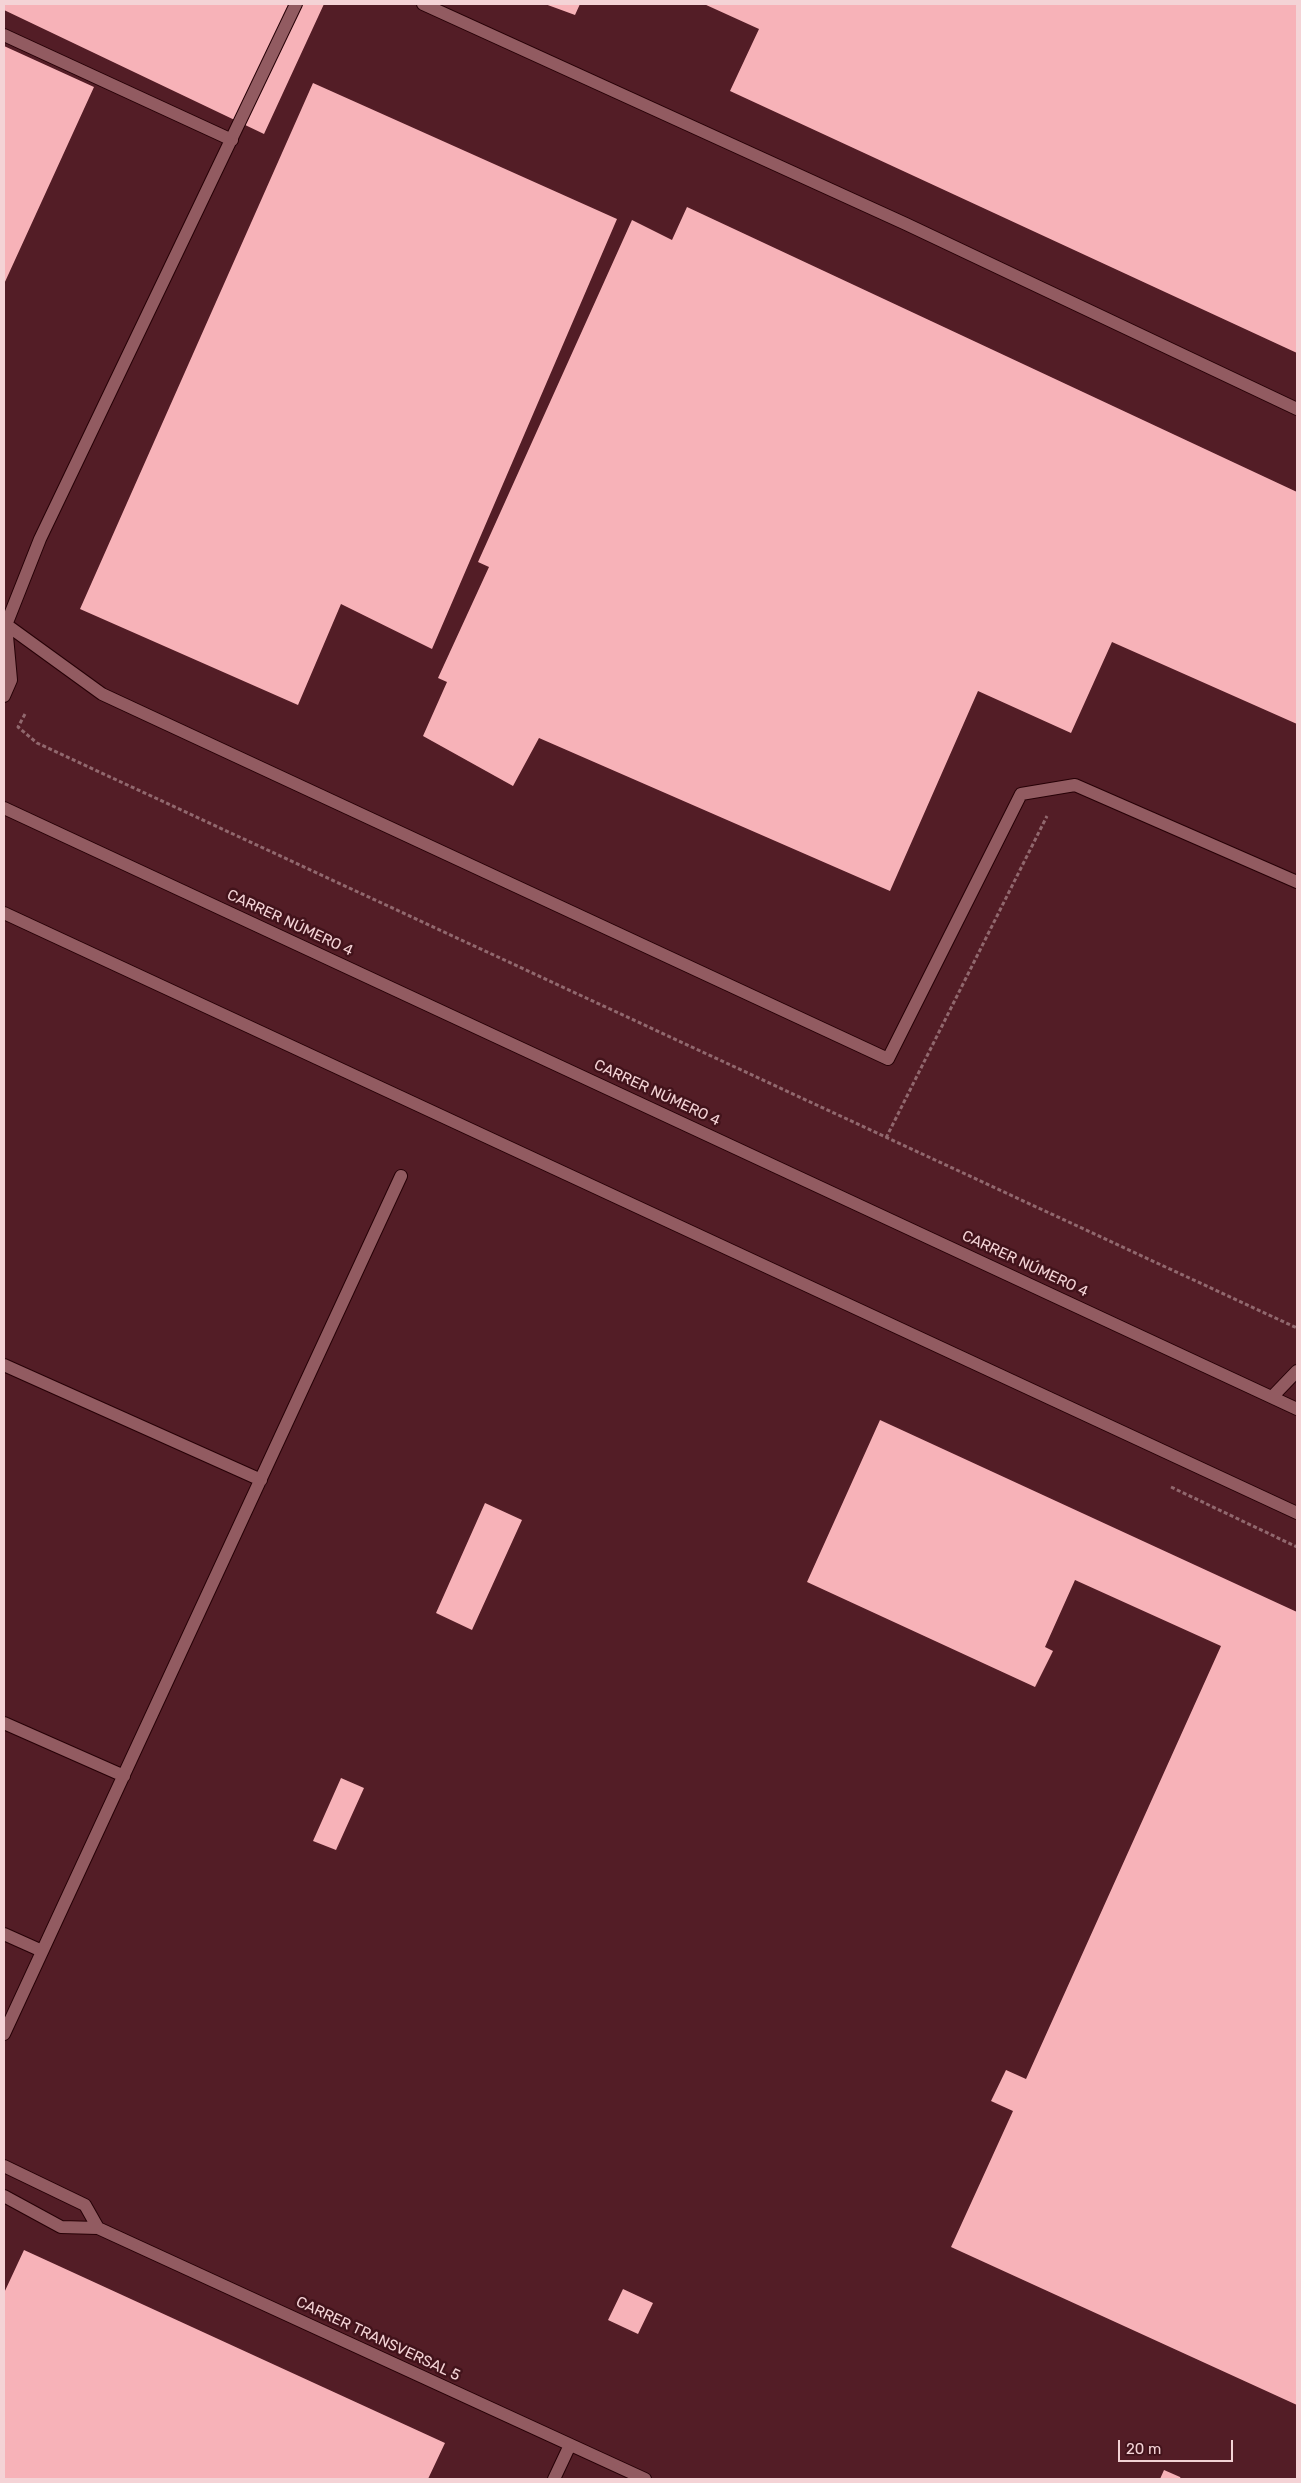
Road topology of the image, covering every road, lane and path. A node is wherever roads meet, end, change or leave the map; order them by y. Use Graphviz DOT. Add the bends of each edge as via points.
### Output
graph roads {
  1 [pos="296,4"];
  2 [pos="423,4"];
  3 [pos="4,35"];
  4 [pos="232,140"];
  5 [pos="1297,409"];
  6 [pos="5,625"];
  7 [pos="4,696"];
  8 [pos="28,710"];
  9 [pos="4,808"];
  10 [pos="1051,808"];
  11 [pos="1297,882"];
  12 [pos="4,913"];
  13 [pos="886,1138"];
  14 [pos="402,1176"];
  15 [pos="1297,1328"];
  16 [pos="4,1365"];
  17 [pos="1297,1371"];
  18 [pos="1272,1397"];
  19 [pos="1297,1409"];
  20 [pos="261,1480"];
  21 [pos="1171,1487"];
  22 [pos="1297,1513"];
  23 [pos="1297,1547"];
  24 [pos="4,1724"];
  25 [pos="124,1776"];
  26 [pos="4,1934"];
  27 [pos="42,1951"];
  28 [pos="4,2034"];
  29 [pos="4,2166"];
  30 [pos="4,2196"];
  31 [pos="98,2228"];
  32 [pos="570,2446"];
  33 [pos="554,2479"];
  34 [pos="645,2479"];
  1 -- 4 [label="street"];
  2 -- 5 [label="street" via="906,224"];
  3 -- 4 [label="street"];
  4 -- 6 [label="street" via="40,539"];
  6 -- 7 [label="street" via="11,680"];
  6 -- 11 [label="street" via="102,694 888,1059 1021,794 1075,785"];
  8 -- 13 [label="path" via="18,728 38,743"];
  9 -- 18 [label="street, CARRER NÚMERO 4"];
  10 -- 13 [label="path"];
  12 -- 22 [label="street"];
  13 -- 15 [label="path"];
  14 -- 20 [label="street"];
  16 -- 20 [label="street"];
  17 -- 18 [label="street"];
  18 -- 19 [label="street, CARRER NÚMERO 4"];
  20 -- 25 [label="street"];
  21 -- 23 [label="path"];
  24 -- 25 [label="street"];
  25 -- 27 [label="street"];
  26 -- 27 [label="street"];
  27 -- 28 [label="street"];
  29 -- 31 [label="street" via="85,2205"];
  30 -- 31 [label="street, CARRER TRANSVERSAL 5" via="62,2227"];
  31 -- 32 [label="street, CARRER TRANSVERSAL 5"];
  32 -- 33 [label="street"];
  32 -- 34 [label="street, CARRER TRANSVERSAL 5"];
}
